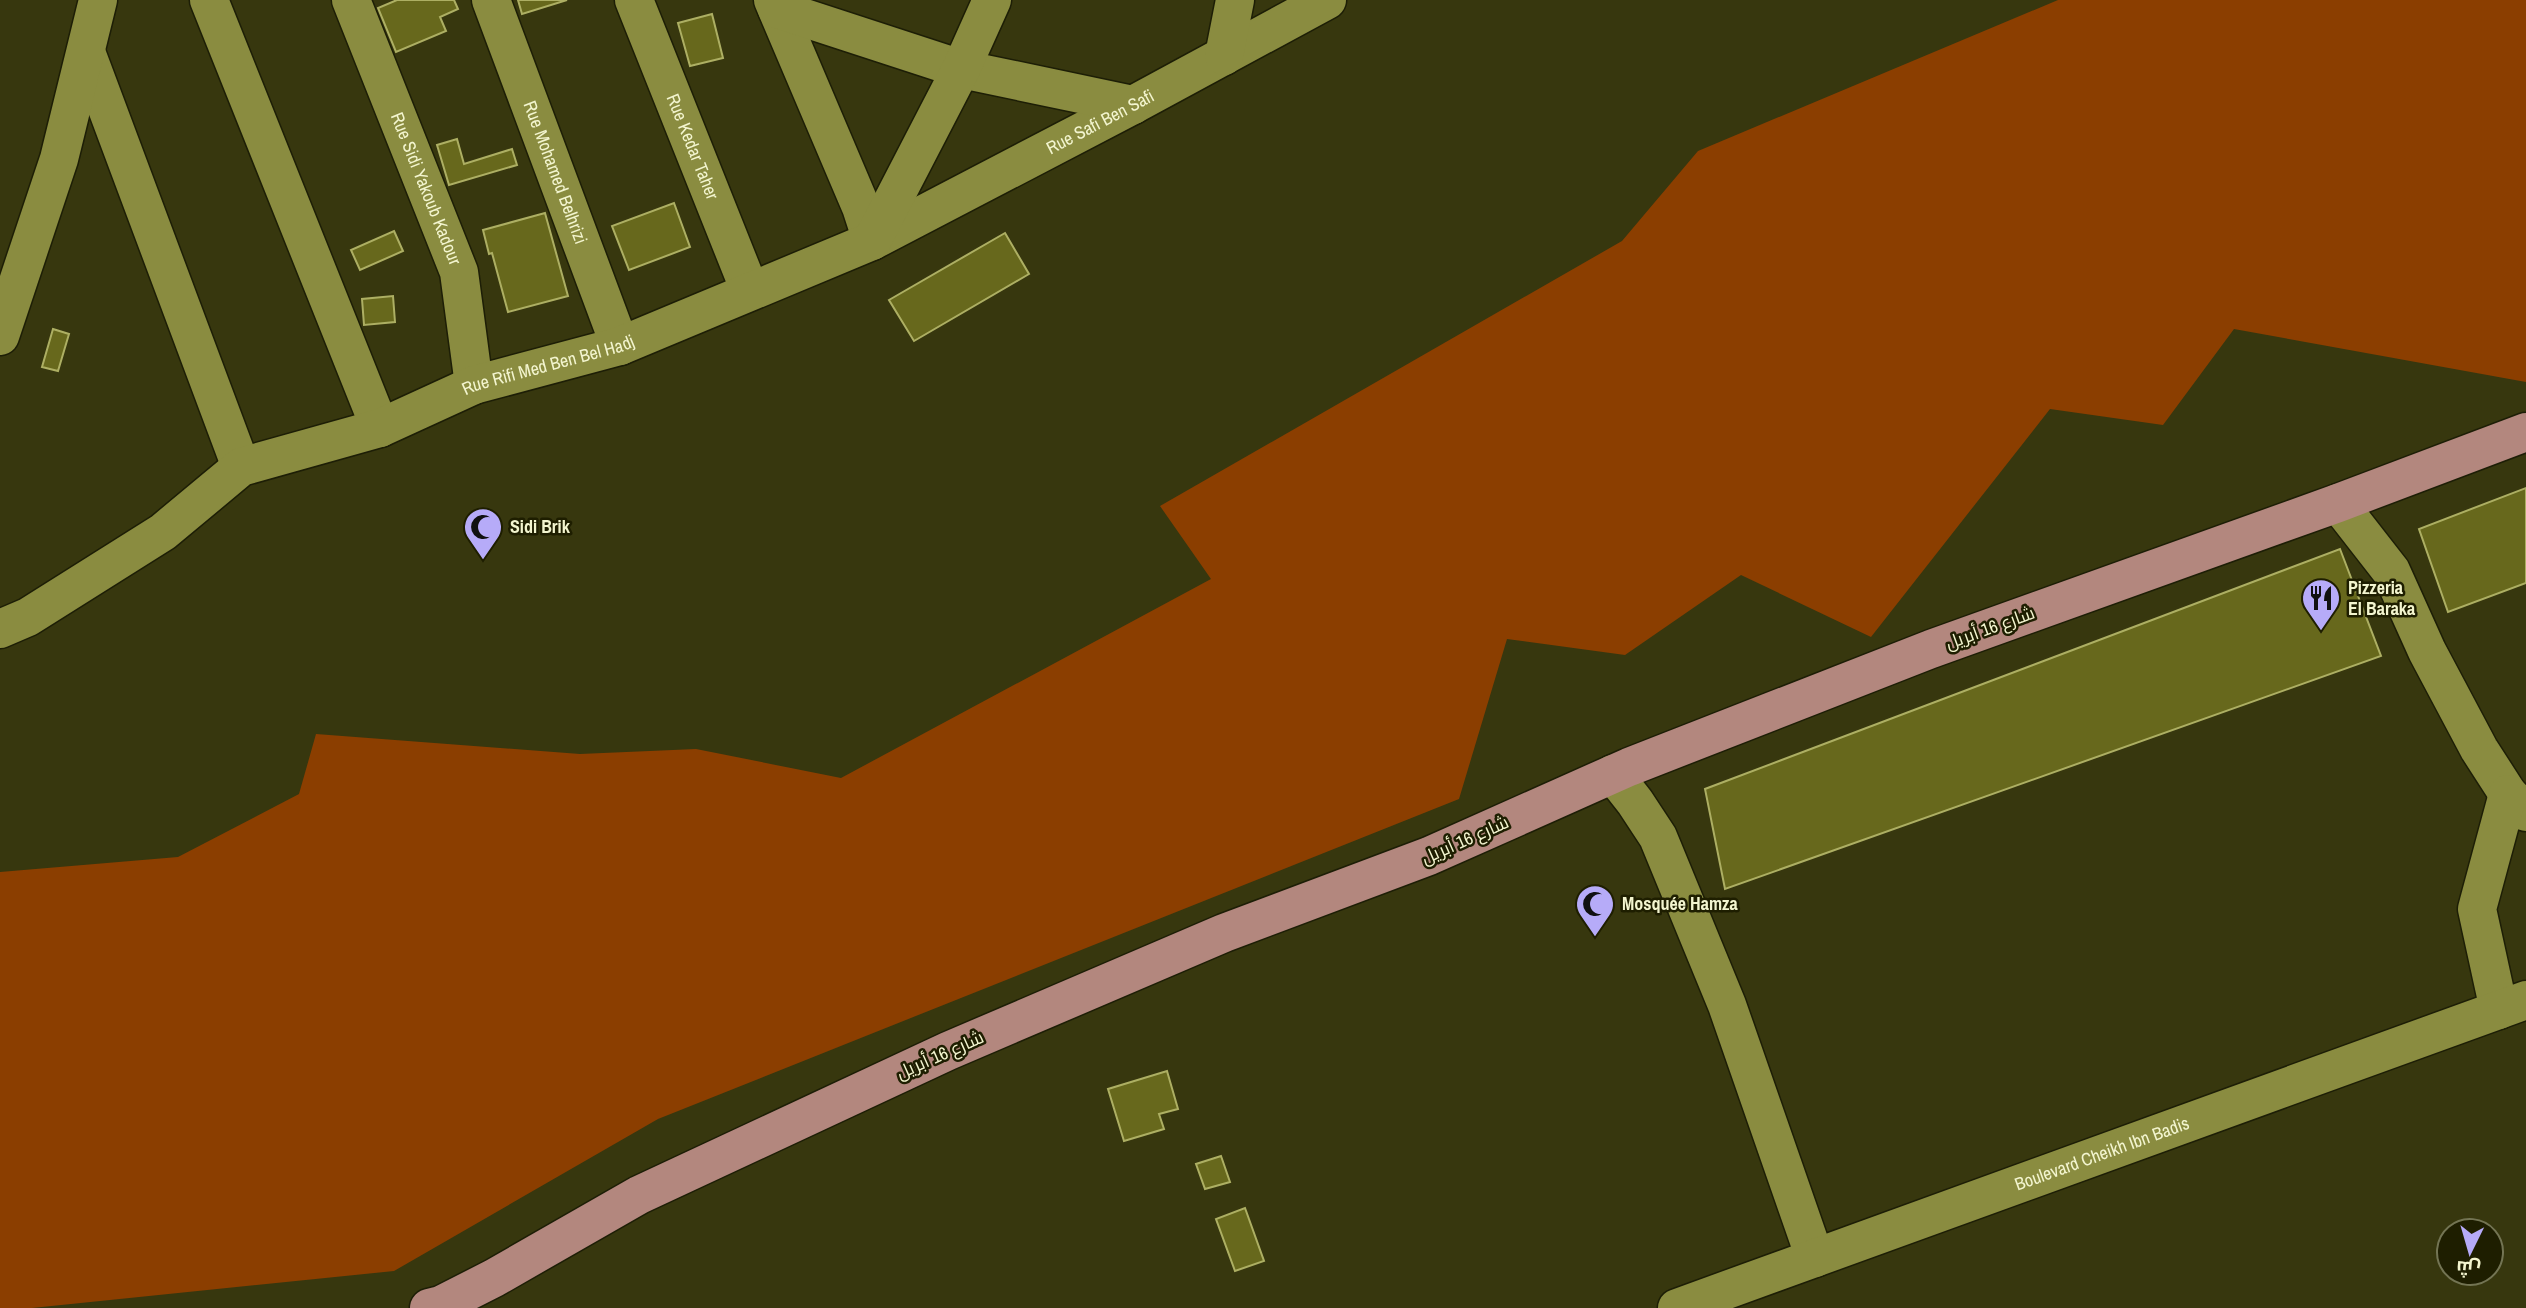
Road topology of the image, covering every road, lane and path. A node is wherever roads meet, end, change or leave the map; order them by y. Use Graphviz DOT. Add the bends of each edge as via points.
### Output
graph roads {
  1 [pos="98,0"];
  2 [pos="208,0"];
  3 [pos="351,0"];
  4 [pos="491,0"];
  5 [pos="634,0"];
  6 [pos="992,0"];
  7 [pos="1235,0"];
  8 [pos="1327,0"];
  9 [pos="775,4"];
  10 [pos="86,52"];
  11 [pos="1224,55"];
  12 [pos="961,69"];
  13 [pos="1133,105"];
  14 [pos="872,241"];
  15 [pos="750,291"];
  16 [pos="0,336"];
  17 [pos="620,346"];
  18 [pos="474,385"];
  19 [pos="380,428"];
  20 [pos="2526,432"];
  21 [pos="241,467"];
  22 [pos="2338,503"];
  23 [pos="0,629"];
  24 [pos="1613,774"];
  25 [pos="2517,803"];
  26 [pos="2512,1005"];
  27 [pos="1815,1258"];
  28 [pos="429,1308"];
  29 [pos="1677,1308"];
  1 -- 10 [label="street"];
  2 -- 19 [label="street"];
  3 -- 18 [label="street, Rue Sidi Yakoub Kadour" via="459,272"];
  4 -- 17 [label="street, Rue Mohamed Belhrizi"];
  5 -- 15 [label="street, Rue Kedar Taher"];
  6 -- 12 [label="street"];
  7 -- 11 [label="street"];
  8 -- 11 [label="street, Rue Safi Ben Safi"];
  9 -- 12 [label="street"];
  9 -- 14 [label="street"];
  10 -- 16 [label="street" via="59,159"];
  10 -- 21 [label="street"];
  11 -- 13 [label="street, Rue Safi Ben Safi"];
  12 -- 13 [label="street"];
  12 -- 14 [label="street"];
  13 -- 14 [label="street, Rue Safi Ben Safi"];
  14 -- 15 [label="street, Rue Rifi Med Ben Bel Hadj"];
  15 -- 17 [label="street, Rue Rifi Med Ben Bel Hadj"];
  17 -- 18 [label="street, Rue Rifi Med Ben Bel Hadj"];
  18 -- 19 [label="street, Rue Rifi Med Ben Bel Hadj"];
  19 -- 21 [label="street, Rue Rifi Med Ben Bel Hadj"];
  20 -- 22 [label="main road, شارع 16 أبريل"];
  21 -- 23 [label="street, Rue Rifi Med Ben Bel Hadj" via="163,532 28,617"];
  22 -- 24 [label="main road, شارع 16 أبريل" via="1931,649"];
  22 -- 25 [label="street" via="2391,571 2479,749"];
  24 -- 27 [label="street" via="1658,837 1727,1005"];
  24 -- 28 [label="main road, شارع 16 أبريل" via="1429,856 1224,933 936,1057 639,1195 494,1278"];
  25 -- 26 [label="street" via="2477,909"];
  26 -- 27 [label="street, Boulevard Cheikh Ibn Badis"];
  27 -- 29 [label="street, Boulevard Cheikh Ibn Badis"];
}
